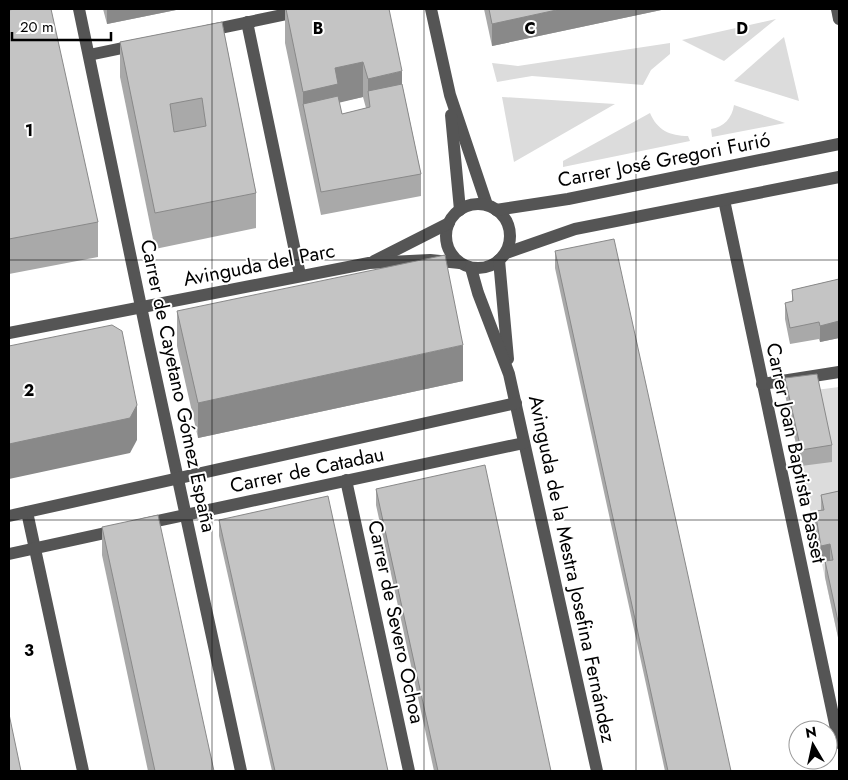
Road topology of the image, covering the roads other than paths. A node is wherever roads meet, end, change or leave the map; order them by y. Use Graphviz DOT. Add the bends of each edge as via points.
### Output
graph roads {
  1 [pos="79,9"];
  2 [pos="311,9"];
  3 [pos="431,9"];
  4 [pos="837,9"];
  5 [pos="839,19"];
  6 [pos="247,22"];
  7 [pos="191,34"];
  8 [pos="154,41"];
  9 [pos="89,55"];
  10 [pos="450,95"];
  11 [pos="839,144"];
  12 [pos="839,177"];
  13 [pos="724,200"];
  14 [pos="491,207"];
  15 [pos="460,210"];
  16 [pos="449,223"];
  17 [pos="502,257"];
  18 [pos="369,263"];
  19 [pos="466,265"];
  20 [pos="300,275"];
  21 [pos="141,307"];
  22 [pos="9,333"];
  23 [pos="839,372"];
  24 [pos="509,374"];
  25 [pos="762,384"];
  26 [pos="516,403"];
  27 [pos="524,443"];
  28 [pos="178,478"];
  29 [pos="346,480"];
  30 [pos="27,512"];
  31 [pos="186,515"];
  32 [pos="9,516"];
  33 [pos="35,548"];
  34 [pos="9,554"];
  35 [pos="839,743"];
  36 [pos="83,771"];
  37 [pos="241,771"];
  38 [pos="409,771"];
  39 [pos="597,771"];
  1 -- 9 [label="street, Carrer de Cayetano Gómez España"];
  2 -- 6 [label="street"];
  3 -- 10 [label="street"];
  4 -- 5 [label="street"];
  6 -- 7 [label="street"];
  6 -- 20 [label="street"];
  8 -- 9 [label="street"];
  9 -- 21 [label="street, Carrer de Cayetano Gómez España"];
  10 -- 14 [label="street"];
  10 -- 15 [label="street"];
  11 -- 14 [label="street, Carrer José Gregori Furió" via="568,199"];
  12 -- 13 [label="street"];
  13 -- 17 [label="street" via="575,228"];
  13 -- 25 [label="street, Carrer Joan Baptista Basset"];
  14 -- 15 [label="street" via="478,204"];
  14 -- 17 [label="street" via="503,216 510,234"];
  15 -- 16 [label="street"];
  16 -- 18 [label="street, Avinguda del Parc"];
  16 -- 19 [label="street" via="446,232 448,249"];
  17 -- 19 [label="street" via="481,268"];
  17 -- 24 [label="street, Avinguda de la Mestra Josefina Fernández"];
  18 -- 19 [label="street, Avinguda del Parc" via="430,260"];
  18 -- 20 [label="street, Avinguda del Parc"];
  19 -- 24 [label="street, Avinguda de la Mestra Josefina Fernández"];
  20 -- 21 [label="street, Avinguda del Parc"];
  21 -- 22 [label="street, Avinguda del Parc"];
  21 -- 28 [label="street, Carrer de Cayetano Gómez España"];
  23 -- 25 [label="street"];
  24 -- 26 [label="street, Avinguda de la Mestra Josefina Fernández"];
  25 -- 35 [label="street, Carrer Joan Baptista Basset"];
  26 -- 27 [label="street, Avinguda de la Mestra Josefina Fernández"];
  26 -- 28 [label="street, Carrer de Catadau"];
  27 -- 29 [label="street, Carrer de Catadau"];
  27 -- 39 [label="street, Avinguda de la Mestra Josefina Fernández"];
  28 -- 30 [label="street, Carrer de Catadau"];
  28 -- 31 [label="street, Carrer de Cayetano Gómez España"];
  29 -- 31 [label="street, Carrer de Catadau"];
  29 -- 38 [label="street, Carrer de Severo Ochoa"];
  30 -- 32 [label="street, Carrer de Catadau"];
  30 -- 33 [label="street"];
  31 -- 33 [label="street, Carrer de Catadau"];
  31 -- 37 [label="street, Carrer de Cayetano Gómez España"];
  33 -- 34 [label="street, Carrer de Catadau"];
  33 -- 36 [label="street"];
}
